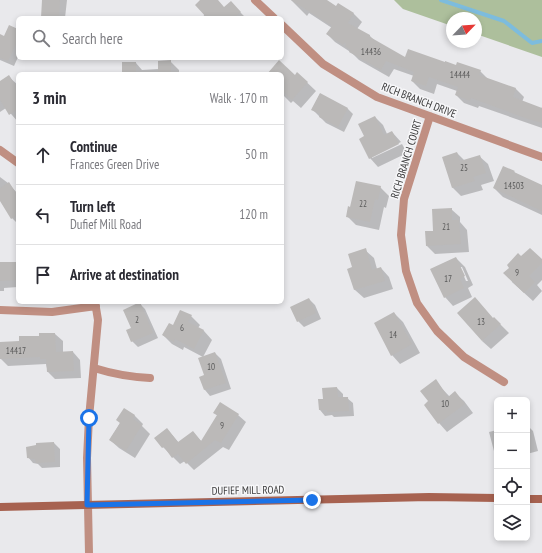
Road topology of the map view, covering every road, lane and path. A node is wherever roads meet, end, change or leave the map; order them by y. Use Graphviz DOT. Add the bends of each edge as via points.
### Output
graph roads {
  1 [pos="255,0"];
  2 [pos="272,16"];
  3 [pos="284,28"];
  4 [pos="430,116"];
  5 [pos="0,150"];
  6 [pos="542,156"];
  7 [pos="16,161"];
  8 [pos="96,304"];
  9 [pos="0,310"];
  10 [pos="94,368"];
  11 [pos="150,378"];
  12 [pos="504,382"];
  13 [pos="494,498"];
  14 [pos="530,499"];
  15 [pos="542,499"];
  16 [pos="87,505"];
  17 [pos="0,507"];
  18 [pos="89,553"];
  1 -- 2 [label="street"];
  3 -- 4 [label="street, RICH BRANCH DRIVE" via="323,64 377,97"];
  4 -- 6 [label="street, RICH BRANCH DRIVE"];
  4 -- 12 [label="street, RICH BRANCH COURT" via="404,199 401,234 406,270 417,302 437,331 464,357"];
  5 -- 7 [label="street"];
  8 -- 9 [label="street" via="52,312"];
  8 -- 10 [label="street" via="98,320"];
  10 -- 11 [label="street" via="134,378"];
  10 -- 16 [label="street" via="89,418"];
  13 -- 16 [label="main road, DUFIEF MILL ROAD" via="429,497"];
  14 -- 15 [label="main road"];
  16 -- 17 [label="main road, DUFIEF MILL ROAD"];
  16 -- 18 [label="street"];
}
